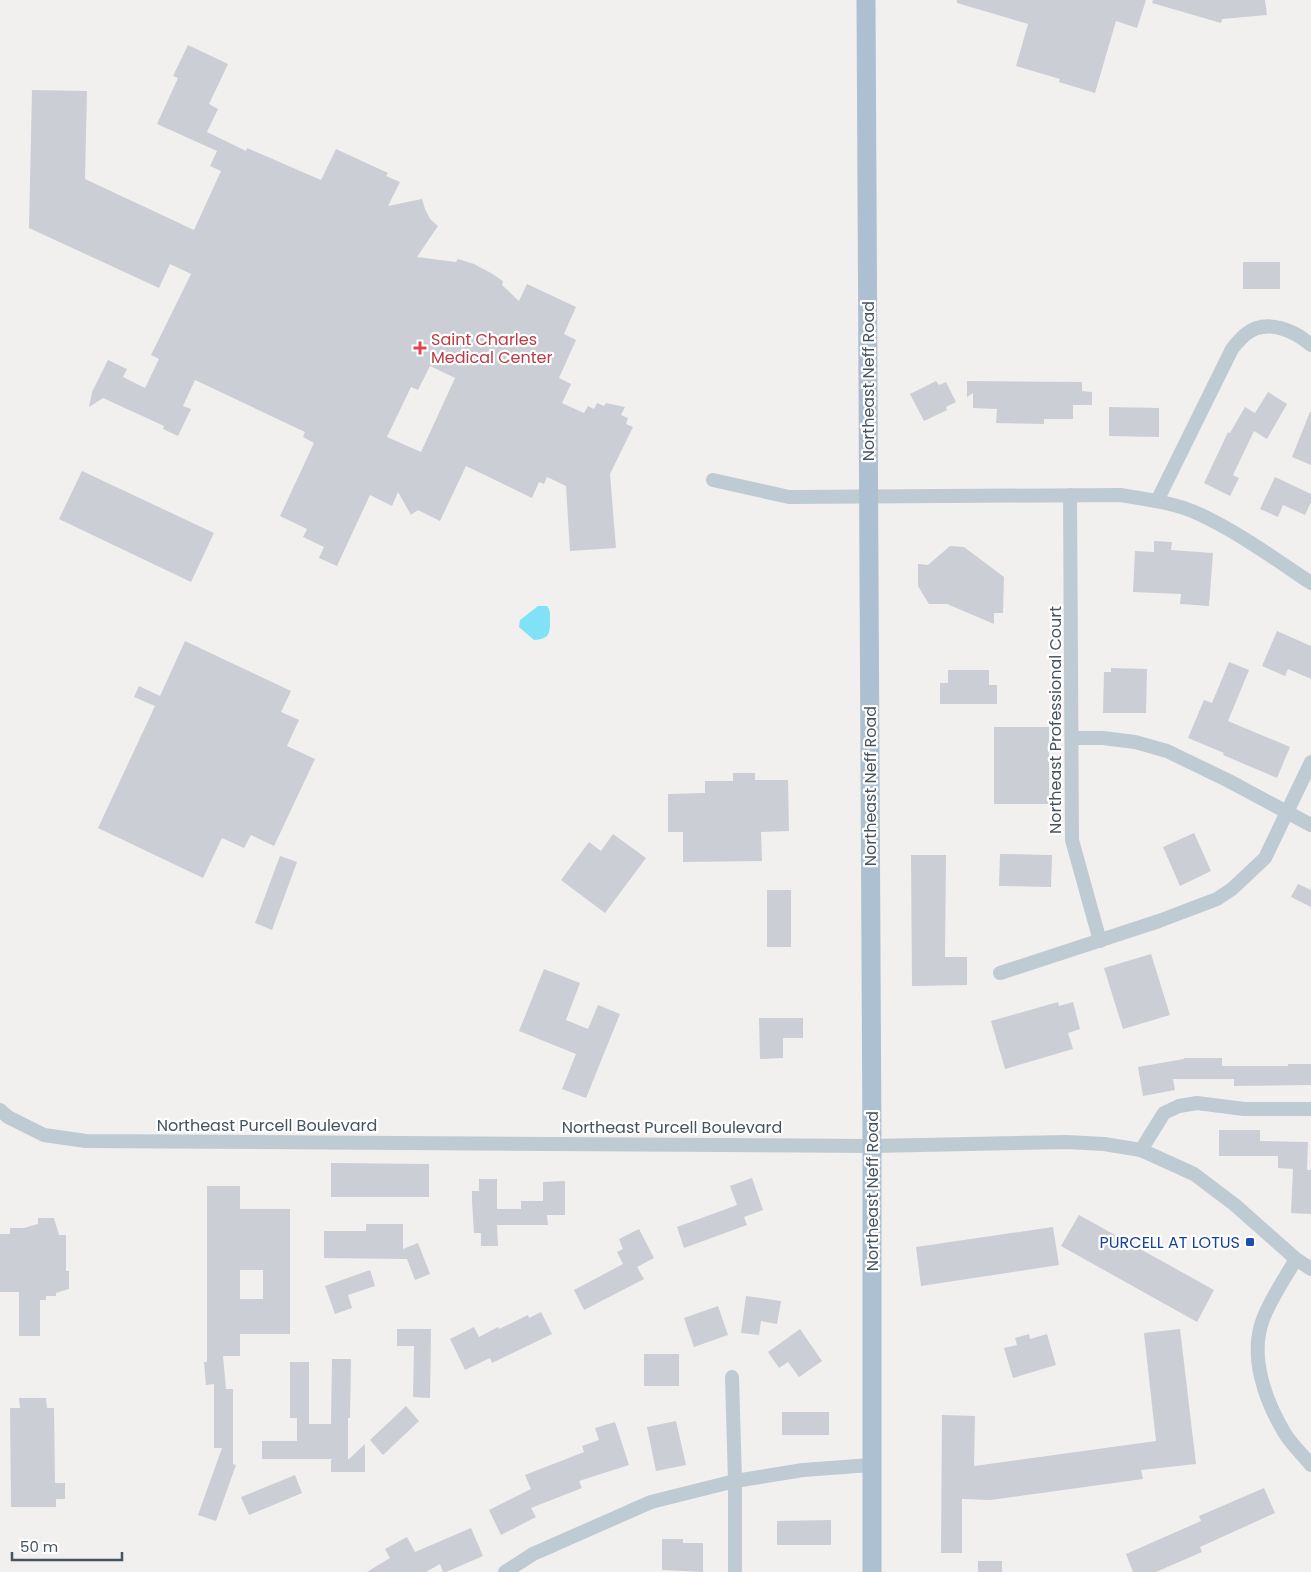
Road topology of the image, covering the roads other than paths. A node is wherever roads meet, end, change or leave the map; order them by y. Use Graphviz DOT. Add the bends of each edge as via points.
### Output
graph roads {
  1 [pos="866,0"];
  2 [pos="1311,344"];
  3 [pos="713,480"];
  4 [pos="1070,495"];
  5 [pos="869,496"];
  6 [pos="1157,501"];
  7 [pos="1311,583"];
  8 [pos="1072,738"];
  9 [pos="1311,762"];
  10 [pos="1287,813"];
  11 [pos="1311,825"];
  12 [pos="1100,941"];
  13 [pos="1000,973"];
  14 [pos="1311,1109"];
  15 [pos="3,1118"];
  16 [pos="872,1146"];
  17 [pos="1141,1150"];
  18 [pos="1296,1259"];
  19 [pos="1311,1269"];
  20 [pos="732,1377"];
  21 [pos="872,1464"];
  22 [pos="1311,1465"];
  23 [pos="735,1481"];
  24 [pos="505,1572"];
  25 [pos="735,1572"];
  26 [pos="872,1572"];
  1 -- 5 [label="main road, Northeast Neff Road"];
  2 -- 6 [label="street" via="1282,328 1259,327 1232,348"];
  3 -- 5 [label="street" via="789,497"];
  4 -- 5 [label="street"];
  4 -- 6 [label="street" via="1120,495"];
  4 -- 8 [label="street, Northeast Professional Court"];
  5 -- 16 [label="main road, Northeast Neff Road"];
  6 -- 7 [label="street" via="1198,513 1253,544"];
  8 -- 10 [label="street" via="1135,742 1167,751"];
  8 -- 12 [label="street, Northeast Professional Court" via="1072,840"];
  9 -- 10 [label="street"];
  10 -- 11 [label="street"];
  10 -- 12 [label="street" via="1265,858 1232,890 1216,899"];
  12 -- 13 [label="street"];
  14 -- 17 [label="street" via="1244,1109 1197,1103 1179,1106 1164,1113"];
  15 -- 16 [label="street, Northeast Purcell Boulevard" via="44,1135 86,1141"];
  16 -- 17 [label="street, Northeast Purcell Boulevard" via="1067,1142"];
  16 -- 21 [label="main road, Northeast Neff Road"];
  17 -- 18 [label="street, Northeast Purcell Boulevard" via="1194,1174"];
  18 -- 19 [label="street, Northeast Purcell Boulevard"];
  18 -- 22 [label="street" via="1263,1320 1258,1339 1259,1368 1265,1392 1284,1433"];
  20 -- 23 [label="street"];
  21 -- 23 [label="street" via="803,1470"];
  21 -- 26 [label="main road, Northeast Neff Road"];
  23 -- 24 [label="street" via="651,1502 533,1554"];
  23 -- 25 [label="street"];
}
